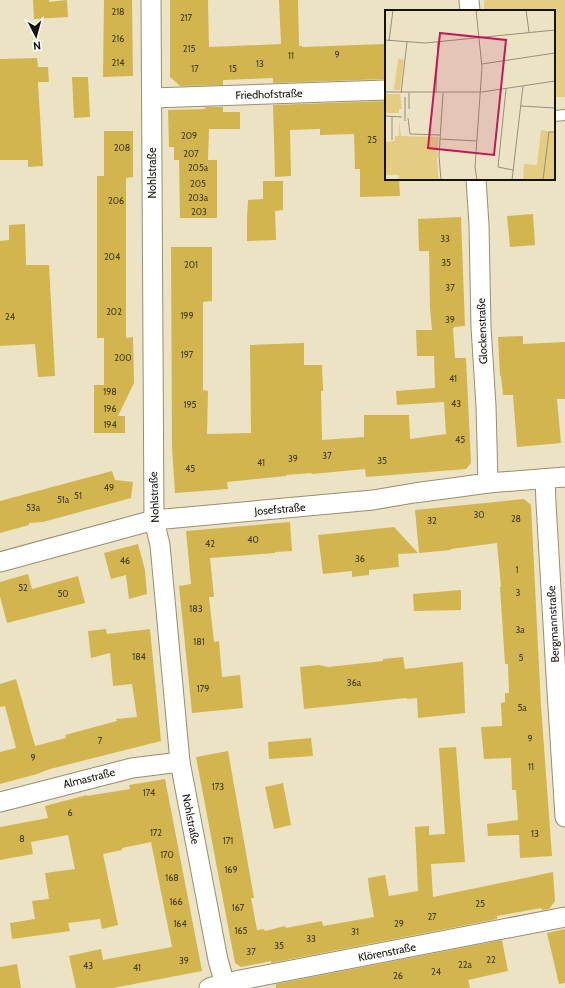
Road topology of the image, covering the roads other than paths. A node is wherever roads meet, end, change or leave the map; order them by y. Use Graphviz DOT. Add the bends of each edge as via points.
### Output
graph roads {
  1 [pos="151,0"];
  2 [pos="469,0"];
  3 [pos="470,10"];
  4 [pos="385,90"];
  5 [pos="152,98"];
  6 [pos="565,115"];
  7 [pos="555,116"];
  8 [pos="476,180"];
  9 [pos="565,476"];
  10 [pos="545,479"];
  11 [pos="488,483"];
  12 [pos="154,520"];
  13 [pos="0,562"];
  14 [pos="180,762"];
  15 [pos="0,802"];
  16 [pos="565,817"];
  17 [pos="565,917"];
  18 [pos="220,986"];
  1 -- 5 [label="street, Nohlstraße"];
  2 -- 3 [label="street"];
  4 -- 5 [label="street, Friedhofstraße"];
  5 -- 12 [label="street, Nohlstraße"];
  6 -- 7 [label="lane"];
  8 -- 11 [label="street, Glockenstraße"];
  9 -- 10 [label="street, Josefstraße"];
  10 -- 11 [label="street, Josefstraße"];
  10 -- 16 [label="street, Bergmannstraße"];
  11 -- 12 [label="street, Josefstraße" via="367,501"];
  12 -- 13 [label="street, Josefstraße"];
  12 -- 14 [label="street, Nohlstraße" via="160,546"];
  14 -- 15 [label="street, Almastraße" via="132,768"];
  14 -- 18 [label="street, Nohlstraße" via="218,960"];
  17 -- 18 [label="street, Klörenstraße"];
}
